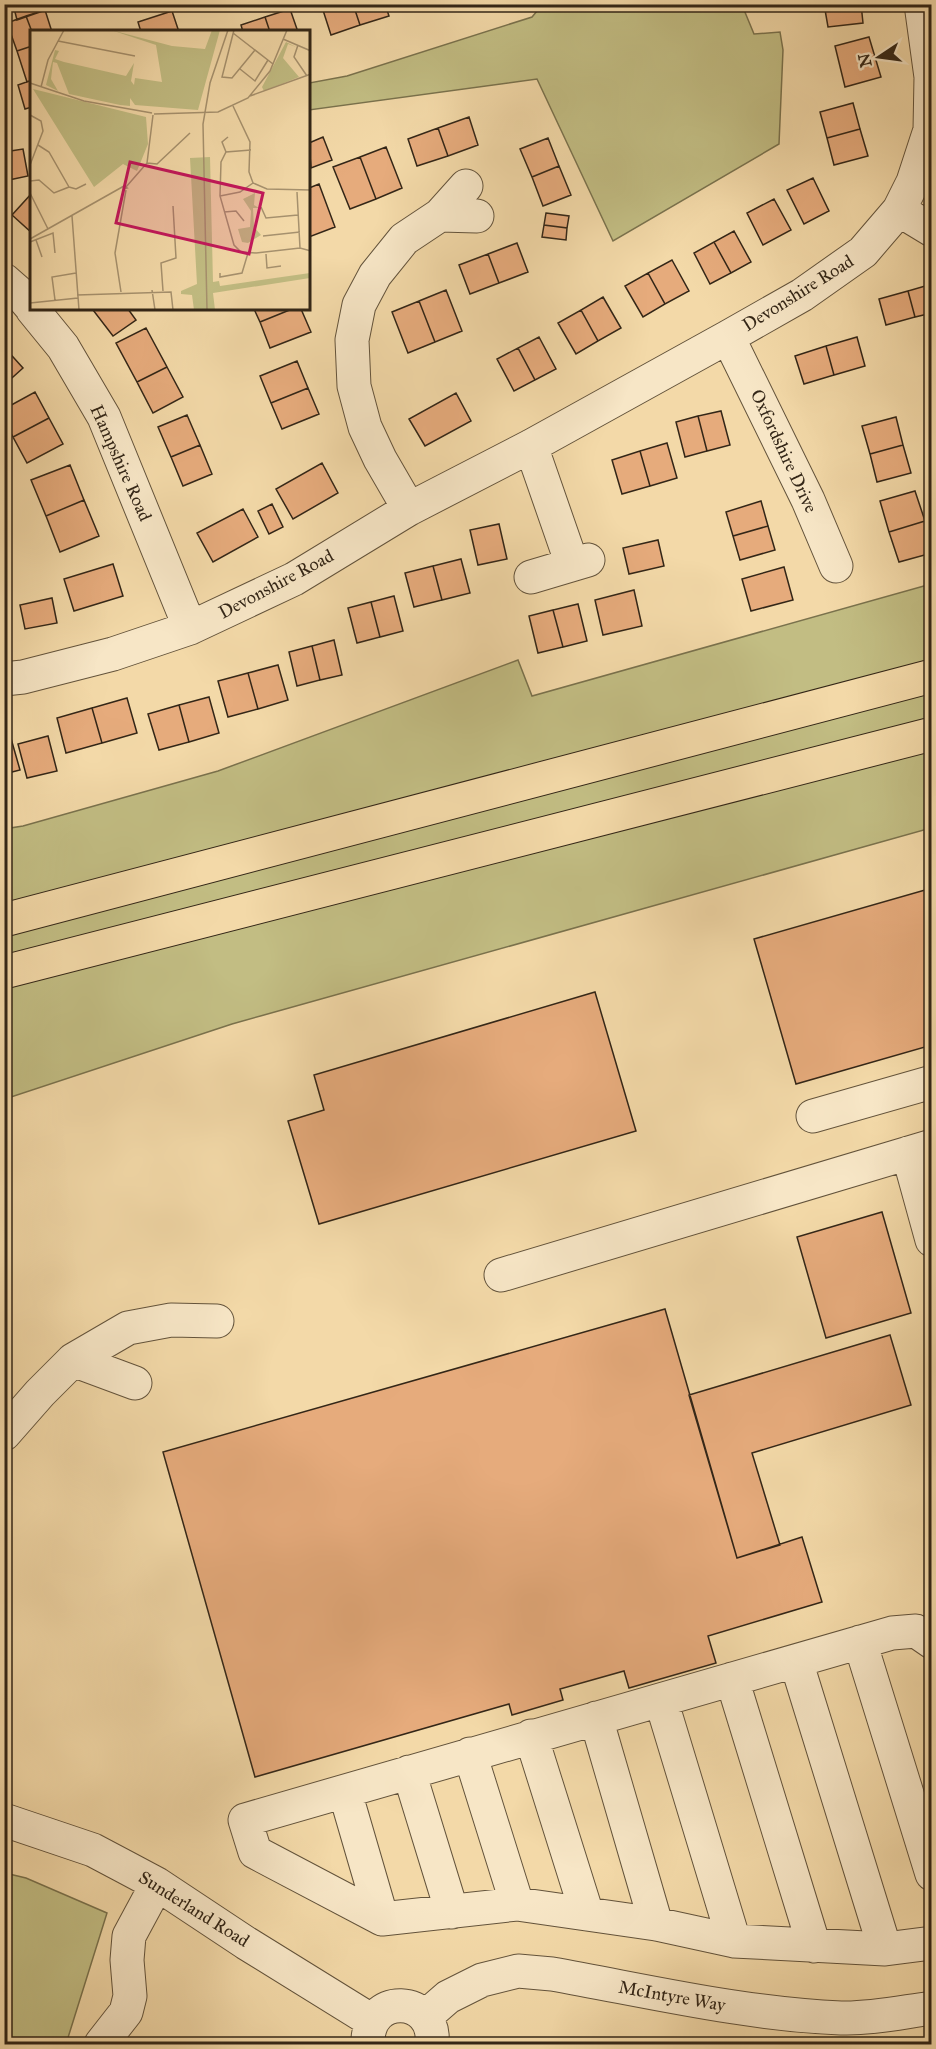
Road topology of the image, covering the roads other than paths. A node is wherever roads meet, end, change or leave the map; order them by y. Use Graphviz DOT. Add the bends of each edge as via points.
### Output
graph roads {
  1 [pos="926,15"];
  2 [pos="466,186"];
  3 [pos="899,210"];
  4 [pos="440,215"];
  5 [pos="477,216"];
  6 [pos="932,230"];
  7 [pos="4,280"];
  8 [pos="30,306"];
  9 [pos="33,310"];
  10 [pos="728,337"];
  11 [pos="531,446"];
  12 [pos="409,509"];
  13 [pos="836,566"];
  14 [pos="531,577"];
  15 [pos="190,628"];
  16 [pos="932,676"];
  17 [pos="4,679"];
  18 [pos="932,734"];
  19 [pos="4,920"];
  20 [pos="4,972"];
  21 [pos="932,1082"];
  22 [pos="813,1116"];
  23 [pos="920,1150"];
  24 [pos="932,1240"];
  25 [pos="501,1275"];
  26 [pos="217,1321"];
  27 [pos="73,1360"];
  28 [pos="135,1383"];
  29 [pos="4,1434"];
  30 [pos="860,1642"];
  31 [pos="932,1642"];
  32 [pos="796,1661"];
  33 [pos="732,1679"];
  34 [pos="661,1700"];
  35 [pos="596,1718"];
  36 [pos="531,1736"];
  37 [pos="470,1754"];
  38 [pos="409,1772"];
  39 [pos="345,1792"];
  40 [pos="4,1820"];
  41 [pos="932,1874"];
  42 [pos="157,1884"];
  43 [pos="517,1904"];
  44 [pos="452,1912"];
  45 [pos="587,1914"];
  46 [pos="382,1920"];
  47 [pos="656,1924"];
  48 [pos="734,1941"];
  49 [pos="932,1943"];
  50 [pos="814,1946"];
  51 [pos="885,1949"];
  52 [pos="932,2008"];
  53 [pos="428,2031"];
  54 [pos="845,2031"];
  55 [pos="370,2033"];
  56 [pos="101,2044"];
  1 -- 3 [label="street, Devonshire Road" via="930,130"];
  2 -- 4 [label="street"];
  3 -- 6 [label="street"];
  3 -- 10 [label="street, Devonshire Road" via="863,252 802,294"];
  4 -- 5 [label="street"];
  4 -- 12 [label="street" via="404,239 375,274 359,305 352,340 354,386 365,427"];
  7 -- 8 [label="street, Hampshire Road"];
  9 -- 15 [label="street, Hampshire Road" via="63,347 104,417"];
  10 -- 11 [label="street, Devonshire Road"];
  10 -- 13 [label="street, Oxfordshire Drive"];
  11 -- 12 [label="street, Devonshire Road"];
  11 -- 14 [label="street" via="580,562"];
  12 -- 15 [label="street, Devonshire Road" via="294,579"];
  15 -- 17 [label="street, Devonshire Road" via="113,654"];
  16 -- 19 [label="highway"];
  18 -- 20 [label="highway"];
  21 -- 22 [label="street"];
  23 -- 24 [label="street"];
  23 -- 25 [label="street"];
  26 -- 27 [label="street" via="171,1320 128,1328"];
  27 -- 28 [label="street"];
  27 -- 29 [label="street"];
  30 -- 31 [label="street" via="916,1631"];
  30 -- 32 [label="street"];
  30 -- 41 [label="street"];
  32 -- 33 [label="street"];
  32 -- 51 [label="street"];
  33 -- 34 [label="street"];
  33 -- 50 [label="street"];
  34 -- 35 [label="street"];
  34 -- 48 [label="street"];
  35 -- 36 [label="street"];
  35 -- 47 [label="street"];
  36 -- 37 [label="street"];
  36 -- 45 [label="street"];
  37 -- 38 [label="street"];
  37 -- 43 [label="street"];
  38 -- 39 [label="street"];
  38 -- 44 [label="street"];
  39 -- 46 [label="street"];
  39 -- 46 [label="street" via="245,1820 255,1852"];
  40 -- 42 [label="street, Sunderland Road" via="93,1850"];
  42 -- 55 [label="street, Sunderland Road"];
  42 -- 56 [label="street" via="129,1936 130,1996 126,2012"];
  43 -- 44 [label="street"];
  43 -- 45 [label="street"];
  44 -- 46 [label="street"];
  45 -- 47 [label="street"];
  47 -- 48 [label="street"];
  48 -- 50 [label="street"];
  49 -- 51 [label="street"];
  50 -- 51 [label="street"];
  52 -- 54 [label="street, McIntyre Way" via="879,2016"];
  53 -- 54 [label="street, McIntyre Way" via="448,1997 482,1980 518,1971 753,2010"];
  53 -- 55 [label="street" via="416,2009 404,2005 380,2012"];
}
